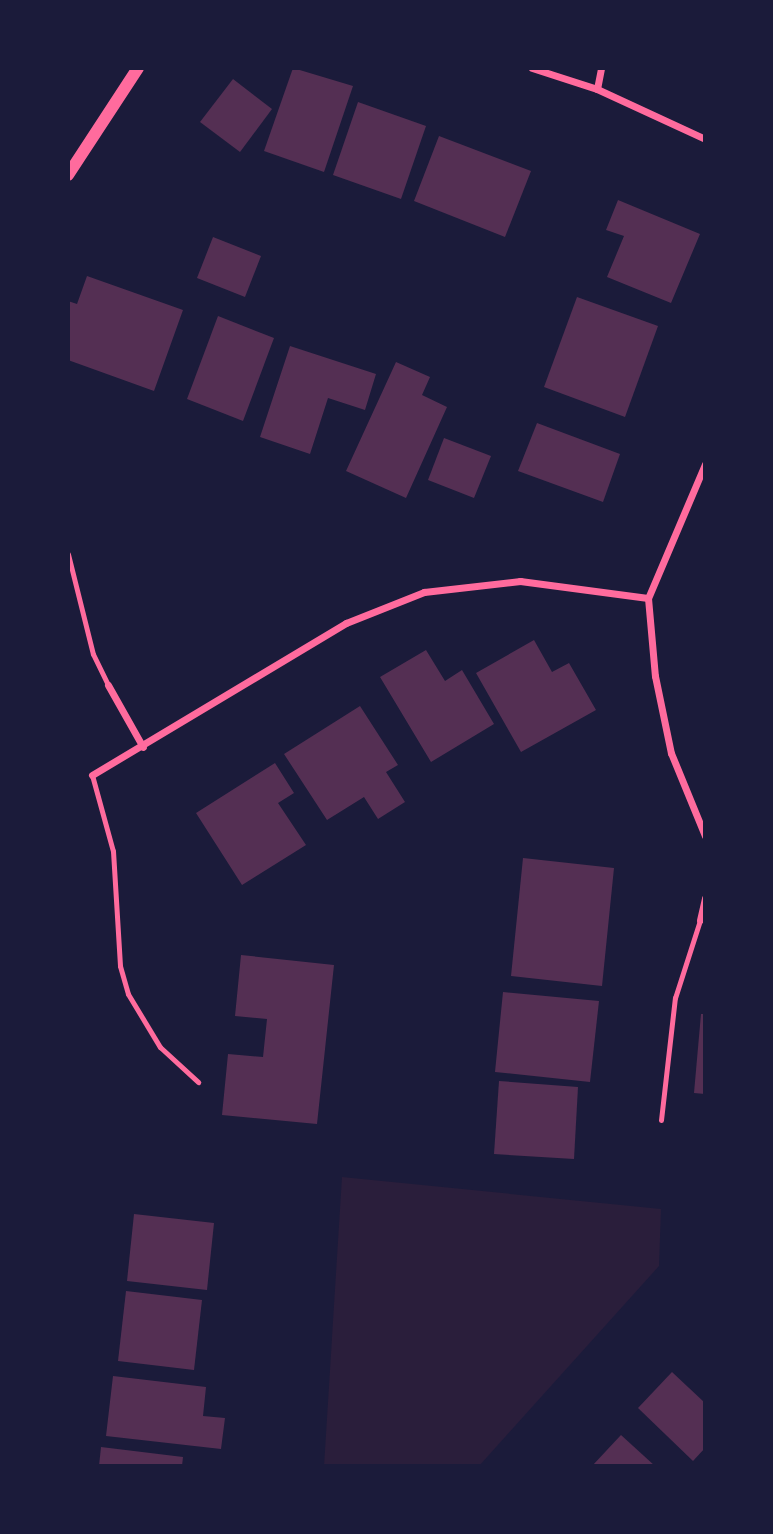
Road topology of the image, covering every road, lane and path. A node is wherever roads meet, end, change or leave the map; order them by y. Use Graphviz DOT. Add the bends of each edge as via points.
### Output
graph roads {
  1 [pos="138,68"];
  2 [pos="532,68"];
  3 [pos="601,68"];
  4 [pos="597,89"];
  5 [pos="705,139"];
  6 [pos="68,175"];
  7 [pos="705,464"];
  8 [pos="68,554"];
  9 [pos="648,598"];
  10 [pos="108,685"];
  11 [pos="143,747"];
  12 [pos="92,775"];
  13 [pos="705,836"];
  14 [pos="705,898"];
  15 [pos="702,924"];
  16 [pos="198,1082"];
  17 [pos="661,1120"];
  1 -- 6 [label="street"];
  2 -- 4 [label="street"];
  3 -- 4 [label="street"];
  4 -- 5 [label="street"];
  7 -- 9 [label="street"];
  8 -- 10 [label="lane" via="93,654"];
  9 -- 11 [label="street" via="520,580 424,592 346,623"];
  9 -- 13 [label="street" via="655,676 671,753"];
  10 -- 11 [label="street"];
  11 -- 12 [label="street"];
  12 -- 16 [label="lane" via="113,850 120,966 128,994 160,1047"];
  14 -- 15 [label="street"];
  15 -- 17 [label="lane" via="675,998"];
}
